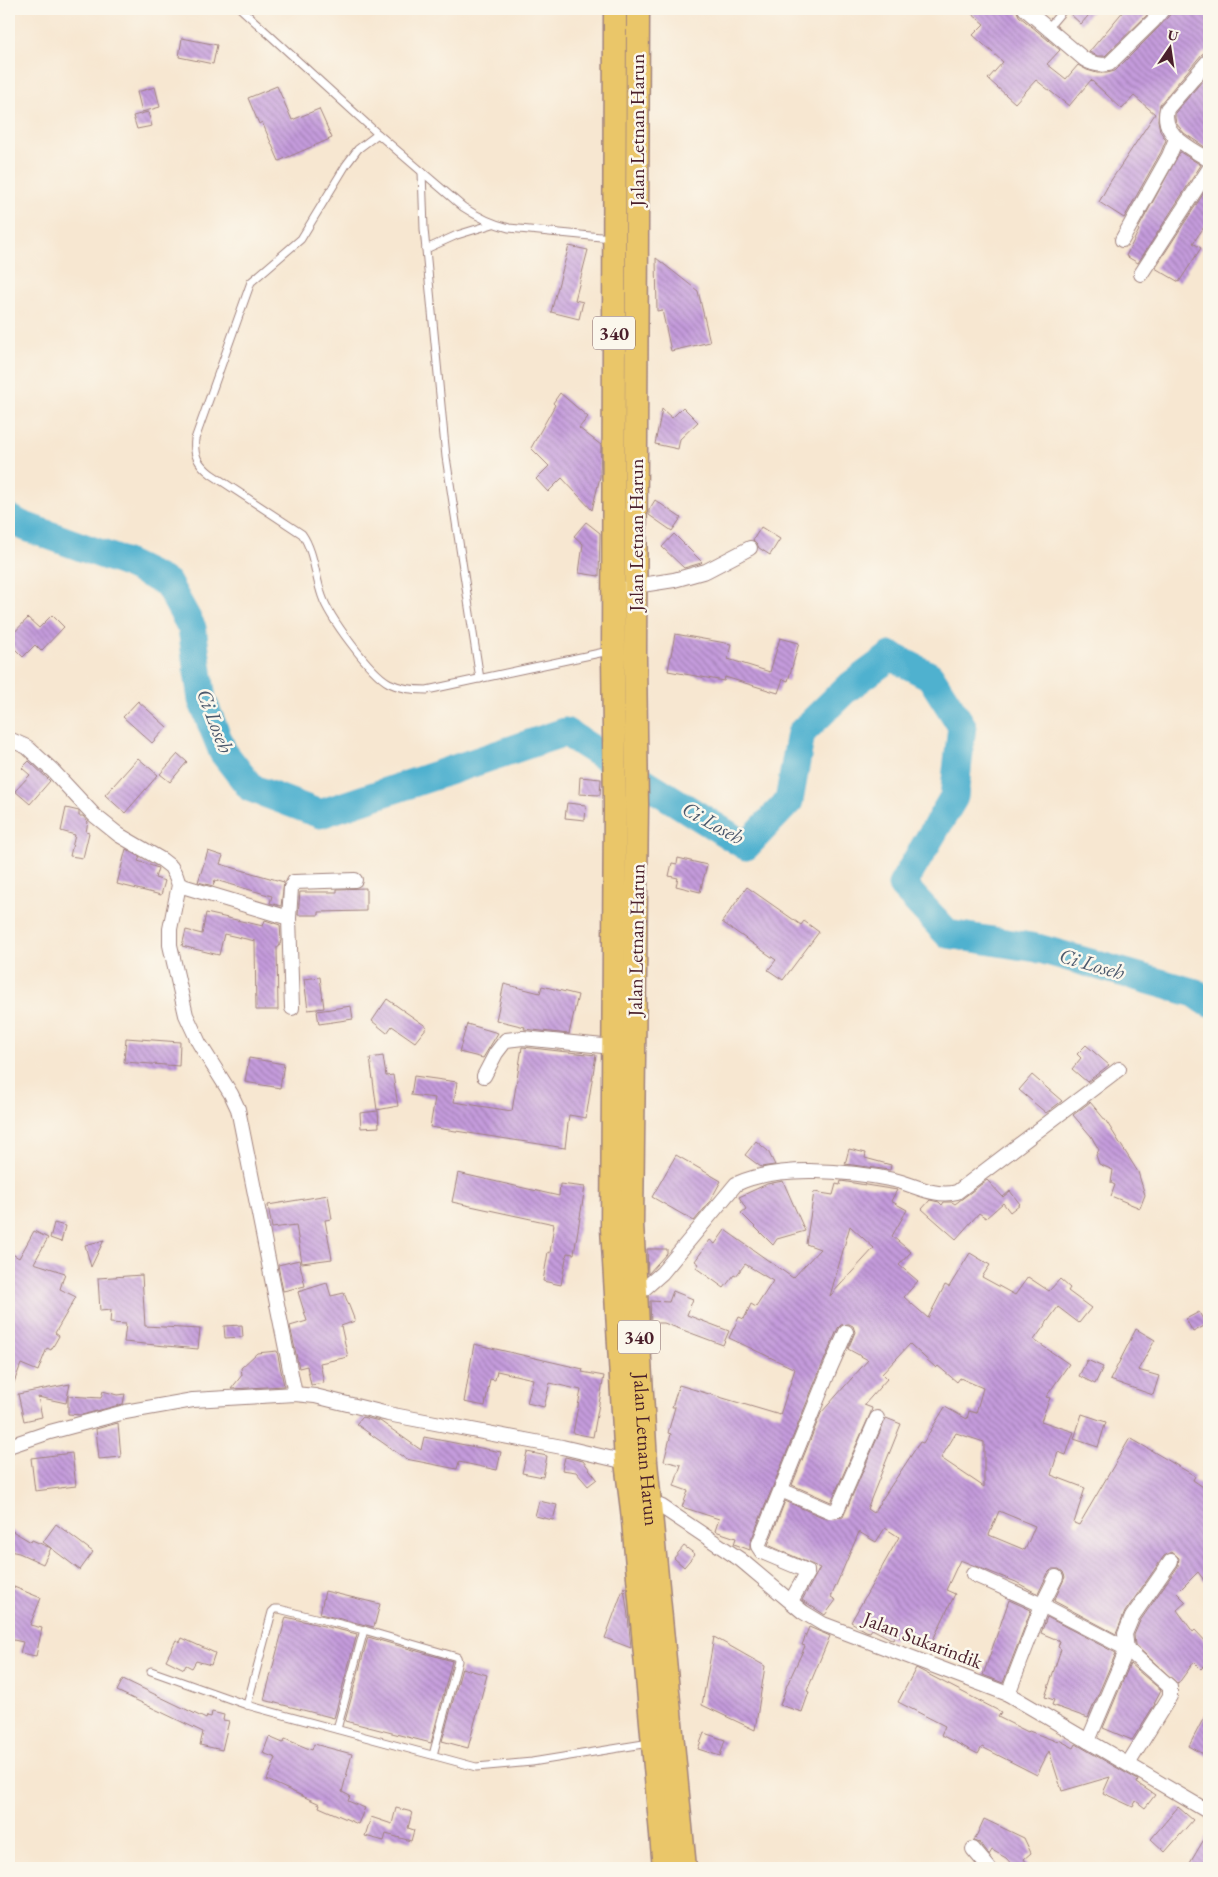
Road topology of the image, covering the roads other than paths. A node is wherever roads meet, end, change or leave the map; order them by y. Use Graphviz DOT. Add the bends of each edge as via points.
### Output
graph roads {
  1 [pos="241,9"];
  2 [pos="615,9"];
  3 [pos="638,9"];
  4 [pos="1025,9"];
  5 [pos="1064,9"];
  6 [pos="1163,9"];
  7 [pos="1048,28"];
  8 [pos="1209,60"];
  9 [pos="614,64"];
  10 [pos="637,64"];
  11 [pos="378,134"];
  12 [pos="1176,139"];
  13 [pos="1209,160"];
  14 [pos="1209,169"];
  15 [pos="422,172"];
  16 [pos="493,224"];
  17 [pos="614,238"];
  18 [pos="1122,240"];
  19 [pos="426,249"];
  20 [pos="1141,274"];
  21 [pos="750,548"];
  22 [pos="636,587"];
  23 [pos="613,588"];
  24 [pos="613,654"];
  25 [pos="480,679"];
  26 [pos="9,740"];
  27 [pos="355,880"];
  28 [pos="179,885"];
  29 [pos="289,918"];
  30 [pos="292,1008"];
  31 [pos="613,1047"];
  32 [pos="1119,1069"];
  33 [pos="484,1076"];
  34 [pos="636,1296"];
  35 [pos="846,1332"];
  36 [pos="295,1394"];
  37 [pos="877,1418"];
  38 [pos="9,1446"];
  39 [pos="636,1462"];
  40 [pos="781,1490"];
  41 [pos="640,1499"];
  42 [pos="1171,1561"];
  43 [pos="973,1574"];
  44 [pos="1056,1577"];
  45 [pos="791,1601"];
  46 [pos="1042,1605"];
  47 [pos="364,1630"];
  48 [pos="1127,1648"];
  49 [pos="151,1671"];
  50 [pos="1008,1694"];
  51 [pos="247,1705"];
  52 [pos="337,1730"];
  53 [pos="1088,1741"];
  54 [pos="653,1743"];
  55 [pos="433,1755"];
  56 [pos="1128,1764"];
  57 [pos="1209,1812"];
  58 [pos="973,1849"];
  59 [pos="664,1868"];
  60 [pos="685,1868"];
  61 [pos="989,1868"];
  1 -- 11 [label="lane"];
  2 -- 9 [label="main road, Jalan Letnan Harun / 340"];
  3 -- 10 [label="main road, Jalan Letnan Harun / 340"];
  4 -- 7 [label="street"];
  5 -- 7 [label="lane"];
  6 -- 7 [label="street" via="1115,58 1102,65 1091,64"];
  8 -- 12 [label="street" via="1167,109 1166,124"];
  9 -- 10 [label="main road"];
  9 -- 17 [label="main road, Jalan Letnan Harun / 340"];
  10 -- 22 [label="main road, Jalan Letnan Harun / 340"];
  11 -- 15 [label="lane"];
  11 -- 25 [label="lane" via="358,149 346,165 301,239 251,282 194,448 196,458 210,474 302,534 332,617 379,676 388,683 413,690"];
  12 -- 13 [label="street"];
  12 -- 18 [label="street"];
  14 -- 20 [label="street"];
  15 -- 16 [label="lane" via="463,207"];
  15 -- 19 [label="lane"];
  16 -- 17 [label="lane"];
  16 -- 19 [label="lane"];
  17 -- 23 [label="main road, Jalan Letnan Harun / 340"];
  19 -- 25 [label="lane" via="446,456"];
  21 -- 22 [label="street" via="706,571"];
  22 -- 23 [label="street"];
  22 -- 34 [label="main road, Jalan Letnan Harun / 340" via="632,1224"];
  23 -- 24 [label="main road, Jalan Letnan Harun / 340"];
  24 -- 25 [label="lane"];
  24 -- 31 [label="main road, Jalan Letnan Harun / 340"];
  26 -- 28 [label="street" via="27,747 53,770 106,826 170,867"];
  27 -- 29 [label="street" via="294,882"];
  28 -- 29 [label="street"];
  28 -- 36 [label="street" via="170,929 172,959 192,1030 238,1109"];
  29 -- 30 [label="street"];
  31 -- 33 [label="street" via="523,1038 506,1040"];
  31 -- 39 [label="main road, Jalan Letnan Harun / 340" via="612,1228"];
  32 -- 34 [label="street" via="957,1192 927,1191 848,1172 805,1171 767,1175 736,1184 662,1273"];
  34 -- 39 [label="main road, Jalan Letnan Harun / 340"];
  35 -- 40 [label="street"];
  36 -- 38 [label="street" via="194,1400 50,1432"];
  36 -- 39 [label="street"];
  37 -- 40 [label="street" via="838,1510 830,1511"];
  39 -- 41 [label="main road, Jalan Letnan Harun / 340"];
  40 -- 45 [label="street" via="758,1546 762,1552 807,1570"];
  41 -- 45 [label="street, Jalan Sukarindik" via="662,1507 741,1560"];
  41 -- 54 [label="main road, Jalan Letnan Harun / 340"];
  41 -- 60 [label="main road, Jalan Letnan Harun / 340"];
  42 -- 48 [label="street" via="1132,1617 1125,1634"];
  43 -- 46 [label="street"];
  44 -- 46 [label="street"];
  45 -- 50 [label="street, Jalan Sukarindik" via="823,1624"];
  46 -- 48 [label="street"];
  46 -- 50 [label="street"];
  47 -- 51 [label="lane" via="275,1609"];
  47 -- 52 [label="lane"];
  47 -- 55 [label="lane" via="457,1657"];
  48 -- 53 [label="street"];
  48 -- 56 [label="street" via="1171,1691"];
  49 -- 51 [label="lane"];
  50 -- 53 [label="street, Jalan Sukarindik"];
  51 -- 52 [label="lane"];
  52 -- 55 [label="lane"];
  53 -- 56 [label="street, Jalan Sukarindik"];
  54 -- 55 [label="lane" via="532,1762 476,1766"];
  54 -- 59 [label="main road, Jalan Letnan Harun / 340"];
  56 -- 57 [label="street, Jalan Sukarindik"];
  58 -- 61 [label="street"];
}
